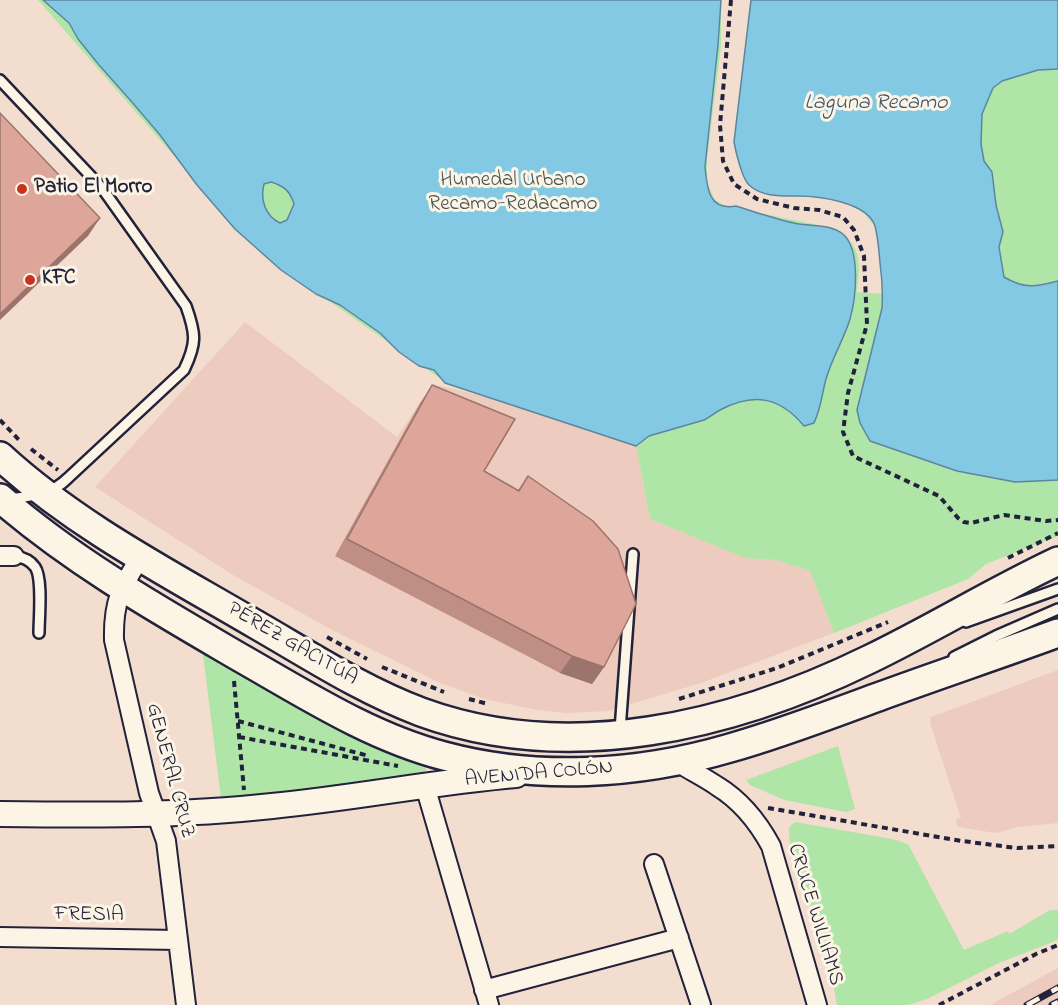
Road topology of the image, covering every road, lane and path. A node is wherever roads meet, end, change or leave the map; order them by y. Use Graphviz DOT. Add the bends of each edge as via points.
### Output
graph roads {
  1 [pos="731,0"];
  2 [pos="0,80"];
  3 [pos="0,420"];
  4 [pos="0,456"];
  5 [pos="68,478"];
  6 [pos="46,494"];
  7 [pos="1,499"];
  8 [pos="1058,520"];
  9 [pos="1058,532"];
  10 [pos="633,554"];
  11 [pos="7,556"];
  12 [pos="141,556"];
  13 [pos="1004,561"];
  14 [pos="1058,561"];
  15 [pos="121,588"];
  16 [pos="1058,589"];
  17 [pos="1058,609"];
  18 [pos="907,627"];
  19 [pos="39,633"];
  20 [pos="1058,633"];
  21 [pos="326,636"];
  22 [pos="234,672"];
  23 [pos="915,683"];
  24 [pos="446,693"];
  25 [pos="465,698"];
  26 [pos="675,700"];
  27 [pos="498,706"];
  28 [pos="238,721"];
  29 [pos="620,735"];
  30 [pos="239,736"];
  31 [pos="717,752"];
  32 [pos="676,761"];
  33 [pos="560,772"];
  34 [pos="425,786"];
  35 [pos="718,786"];
  36 [pos="244,791"];
  37 [pos="740,805"];
  38 [pos="0,814"];
  39 [pos="157,814"];
  40 [pos="1058,846"];
  41 [pos="654,864"];
  42 [pos="0,937"];
  43 [pos="679,938"];
  44 [pos="178,940"];
  45 [pos="1058,945"];
  46 [pos="487,997"];
  47 [pos="186,1005"];
  48 [pos="701,1005"];
  49 [pos="817,1005"];
  50 [pos="939,1005"];
  1 -- 8 [label="path" via="720,144 734,184 757,199 843,217 854,230 864,256 867,324 848,393 843,432 853,456 939,496 964,522 1004,515"];
  2 -- 5 [label="lane" via="102,189 186,306 193,328 193,352 184,370"];
  3 -- 5 [label="path"];
  4 -- 6 [label="main road, PÉREZ GACITÚA"];
  5 -- 6 [label="lane"];
  6 -- 7 [label="lane"];
  6 -- 12 [label="main road, PÉREZ GACITÚA"];
  7 -- 15 [label="main road, PÉREZ GACITÚA" via="62,548"];
  9 -- 13 [label="path"];
  10 -- 29 [label="lane"];
  11 -- 19 [label="lane" via="29,561 39,575"];
  12 -- 15 [label="street, GENERAL CRUZ"];
  12 -- 29 [label="main road, PÉREZ GACITÚA" via="368,689 422,712 517,735 568,739"];
  14 -- 18 [label="main road, AVENIDA COLÓN"];
  15 -- 33 [label="main road, PÉREZ GACITÚA" via="317,702 392,739 464,761"];
  15 -- 39 [label="street, GENERAL CRUZ" via="114,615 114,640"];
  16 -- 18 [label="lane" via="972,620"];
  17 -- 23 [label="lane" via="974,646"];
  18 -- 26 [label="path"];
  18 -- 29 [label="main road, AVENIDA COLÓN" via="867,661 765,701 701,720"];
  20 -- 23 [label="main road, AVENIDA COLÓN"];
  21 -- 24 [label="path" via="407,679"];
  22 -- 28 [label="path"];
  23 -- 31 [label="main road, AVENIDA COLÓN"];
  25 -- 27 [label="path"];
  28 -- 30 [label="path"];
  28 -- 30 [label="path" via="406,766"];
  30 -- 36 [label="path"];
  31 -- 32 [label="main road, AVENIDA COLÓN"];
  31 -- 35 [label="street" via="712,770"];
  32 -- 33 [label="main road, AVENIDA COLÓN"];
  32 -- 35 [label="street, CRUCE WILLIAMS"];
  33 -- 34 [label="main road, AVENIDA COLÓN"];
  34 -- 39 [label="main road, AVENIDA COLÓN" via="271,806"];
  34 -- 46 [label="street"];
  35 -- 37 [label="street, CRUCE WILLIAMS"];
  37 -- 40 [label="path" via="999,846"];
  37 -- 49 [label="street, CRUCE WILLIAMS" via="771,846"];
  38 -- 39 [label="main road, AVENIDA COLÓN"];
  39 -- 44 [label="street, GENERAL CRUZ" via="166,841"];
  41 -- 43 [label="street"];
  42 -- 44 [label="street, FRESIA"];
  43 -- 46 [label="street"];
  43 -- 48 [label="street"];
  44 -- 47 [label="street, GENERAL CRUZ"];
  45 -- 50 [label="path"];
}
